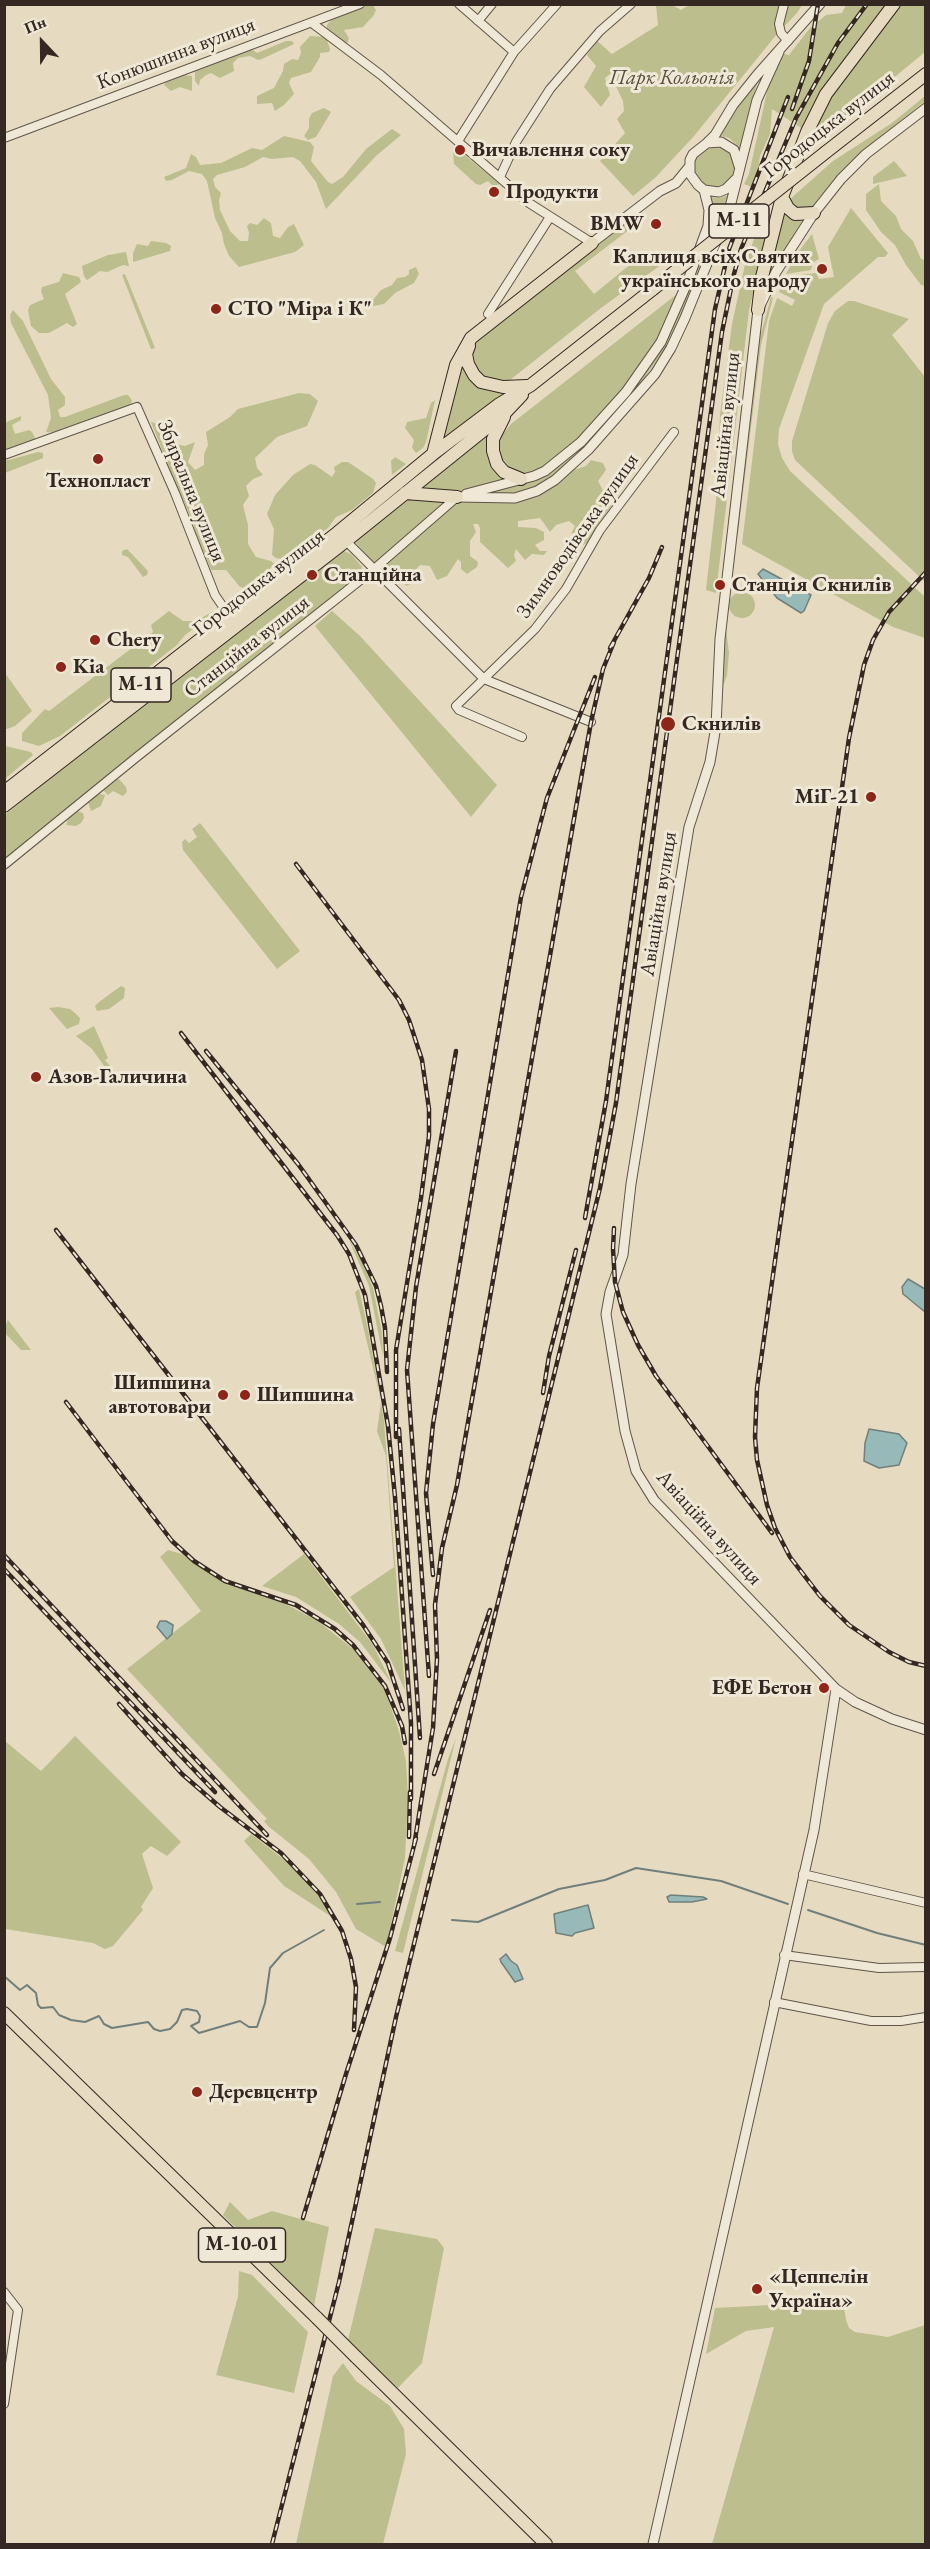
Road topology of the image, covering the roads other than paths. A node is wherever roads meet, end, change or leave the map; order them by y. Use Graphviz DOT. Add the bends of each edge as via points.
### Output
graph roads {
  1 [pos="360,4"];
  2 [pos="459,4"];
  3 [pos="492,4"];
  4 [pos="557,4"];
  5 [pos="632,4"];
  6 [pos="784,4"];
  7 [pos="820,4"];
  8 [pos="894,4"];
  9 [pos="478,21"];
  10 [pos="312,22"];
  11 [pos="788,41"];
  12 [pos="514,52"];
  13 [pos="779,52"];
  14 [pos="926,74"];
  15 [pos="926,108"];
  16 [pos="4,138"];
  17 [pos="458,141"];
  18 [pos="706,143"];
  19 [pos="689,167"];
  20 [pos="739,172"];
  21 [pos="500,177"];
  22 [pos="676,183"];
  23 [pos="701,188"];
  24 [pos="782,197"];
  25 [pos="814,213"];
  26 [pos="550,217"];
  27 [pos="592,243"];
  28 [pos="758,310"];
  29 [pos="488,314"];
  30 [pos="471,338"];
  31 [pos="531,386"];
  32 [pos="506,413"];
  33 [pos="674,432"];
  34 [pos="433,454"];
  35 [pos="4,455"];
  36 [pos="521,479"];
  37 [pos="405,493"];
  38 [pos="457,497"];
  39 [pos="346,541"];
  40 [pos="373,570"];
  41 [pos="233,621"];
  42 [pos="484,679"];
  43 [pos="591,722"];
  44 [pos="522,737"];
  45 [pos="4,792"];
  46 [pos="4,806"];
  47 [pos="4,865"];
  48 [pos="836,1689"];
  49 [pos="926,1731"];
  50 [pos="803,1874"];
  51 [pos="926,1903"];
  52 [pos="784,1954"];
  53 [pos="926,1967"];
  54 [pos="774,2002"];
  55 [pos="4,2013"];
  56 [pos="926,2017"];
  57 [pos="4,2292"];
  58 [pos="4,2404"];
  59 [pos="546,2544"];
  60 [pos="653,2544"];
  1 -- 10 [label="street, Конюшинна вулиця"];
  2 -- 9 [label="street"];
  3 -- 9 [label="street"];
  4 -- 12 [label="street"];
  5 -- 21 [label="street" via="600,31 550,88 516,142"];
  6 -- 11 [label="street" via="779,24"];
  7 -- 11 [label="street"];
  8 -- 24 [label="main road" via="826,94"];
  9 -- 12 [label="street"];
  10 -- 16 [label="street, Конюшинна вулиця"];
  10 -- 17 [label="street"];
  11 -- 13 [label="street"];
  12 -- 17 [label="street"];
  13 -- 18 [label="street"];
  13 -- 20 [label="street" via="758,100"];
  14 -- 31 [label="main road, Городоцька вулиця / М-11, bridge"];
  15 -- 25 [label="street, Авіаційна вулиця" via="866,154"];
  17 -- 21 [label="street"];
  18 -- 19 [label="street" via="693,154"];
  18 -- 20 [label="street" via="721,142 734,150"];
  19 -- 22 [label="street"];
  19 -- 23 [label="street"];
  20 -- 23 [label="street" via="733,184 719,192"];
  20 -- 38 [label="street" via="730,207 671,348 655,374 613,424 555,480 537,491 515,498"];
  21 -- 26 [label="street"];
  22 -- 23 [label="street"];
  22 -- 27 [label="street"];
  23 -- 36 [label="street" via="709,210 708,226 661,342 626,392 581,442 545,471"];
  24 -- 25 [label="main road" via="795,214"];
  24 -- 28 [label="main road"];
  25 -- 28 [label="street, Авіаційна вулиця" via="776,272"];
  26 -- 27 [label="street"];
  26 -- 29 [label="street"];
  27 -- 30 [label="main road"];
  28 -- 48 [label="street, Авіаційна вулиця" via="720,639 716,726 710,762 692,813 631,1184 623,1255 606,1314 626,1431 641,1481 662,1510"];
  30 -- 31 [label="main road" via="466,354 468,364 481,382 503,387"];
  30 -- 34 [label="main road" via="456,365"];
  31 -- 32 [label="main road, Городоцька вулиця / М-11"];
  31 -- 34 [label="main road, Городоцька вулиця / М-11" via="498,405"];
  32 -- 36 [label="main road" via="493,439 493,451 504,472"];
  32 -- 37 [label="main road, Городоцька вулиця / М-11"];
  33 -- 42 [label="street, Зимноводівська вулиця" via="600,530 566,589 535,629"];
  34 -- 41 [label="main road, Городоцька вулиця / М-11"];
  35 -- 41 [label="street, Збиральна вулиця" via="137,407 215,595"];
  36 -- 38 [label="street"];
  37 -- 38 [label="main road"];
  37 -- 39 [label="main road, Городоцька вулиця / М-11"];
  38 -- 40 [label="street, Станційна вулиця"];
  39 -- 40 [label="street"];
  39 -- 41 [label="main road, Городоцька вулиця / М-11"];
  40 -- 42 [label="street"];
  40 -- 47 [label="street, Станційна вулиця"];
  41 -- 45 [label="main road, Городоцька вулиця / М-11"];
  41 -- 46 [label="main road, Городоцька вулиця / М-11"];
  42 -- 43 [label="street"];
  42 -- 44 [label="street, Зимноводівська вулиця" via="456,706"];
  48 -- 49 [label="street, Авіаційна вулиця" via="874,1711"];
  48 -- 50 [label="street" via="821,1797"];
  50 -- 51 [label="street"];
  50 -- 52 [label="street"];
  52 -- 53 [label="street" via="879,1968"];
  52 -- 54 [label="street"];
  54 -- 56 [label="street" via="871,2021"];
  54 -- 60 [label="street"];
  55 -- 59 [label="main road, М-10-01, bridge"];
  57 -- 58 [label="street" via="18,2310"];
}
